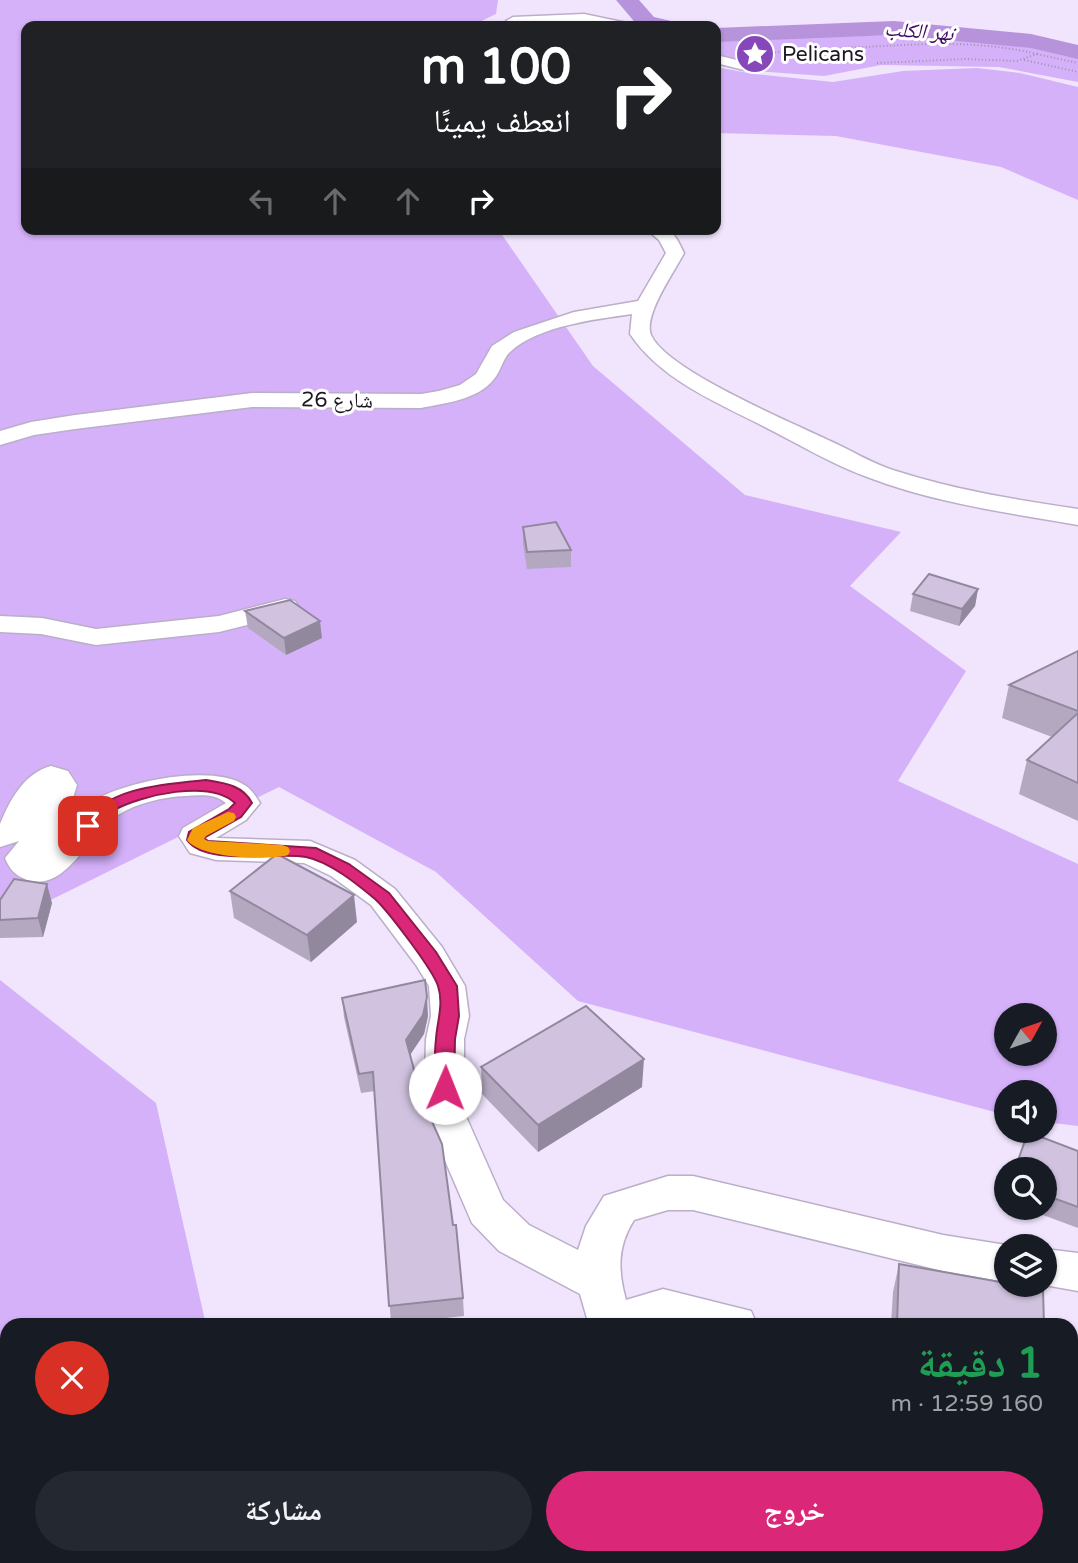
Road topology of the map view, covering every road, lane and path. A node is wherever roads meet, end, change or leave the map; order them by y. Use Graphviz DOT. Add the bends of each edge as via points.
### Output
graph roads {
  1 [pos="578,0"];
  2 [pos="533,4"];
  3 [pos="570,18"];
  4 [pos="512,21"];
  5 [pos="539,21"];
  6 [pos="601,21"];
  7 [pos="771,52"];
  8 [pos="1037,54"];
  9 [pos="721,60"];
  10 [pos="1023,60"];
  11 [pos="877,63"];
  12 [pos="1078,63"];
  13 [pos="744,66"];
  14 [pos="1078,72"];
  15 [pos="664,235"];
  16 [pos="646,306"];
  17 [pos="0,438"];
  18 [pos="1078,517"];
  19 [pos="285,607"];
  20 [pos="2,626"];
  21 [pos="0,836"];
  22 [pos="994,1262"];
  23 [pos="1057,1270"];
  24 [pos="1078,1272"];
  25 [pos="599,1282"];
  26 [pos="609,1318"];
  27 [pos="632,1318"];
  28 [pos="705,1318"];
  1 -- 3 [label="street" via="580,10"];
  2 -- 4 [label="street"];
  3 -- 5 [label="street"];
  3 -- 6 [label="street"];
  7 -- 8 [label="path" via="925,43 1003,47"];
  8 -- 10 [label="path"];
  8 -- 12 [label="path"];
  9 -- 13 [label="street"];
  10 -- 11 [label="path"];
  10 -- 14 [label="path"];
  15 -- 16 [label="street" via="675,253"];
  16 -- 17 [label="street, شارع 26" via="547,326 519,338 497,352 483,380 436,398 220,402 42,427"];
  16 -- 18 [label="street" via="638,325 640,336 676,370 871,470 952,492"];
  19 -- 20 [label="street" via="219,624 96,637 42,626"];
  21 -- 25 [label="street" via="15,830 41,780 51,776 61,785 46,831 22,858 37,871 52,866 107,807 158,789 216,786 237,794 244,803 195,836 202,845 310,852 343,868 383,897 447,986 450,1016 445,1039 444,1112 486,1211 514,1238"];
  22 -- 25 [label="street" via="693,1193 668,1194 619,1208 607,1226 597,1259"];
  23 -- 24 [label="street"];
  25 -- 26 [label="street"];
  27 -- 28 [label="street" via="663,1308"];
}
